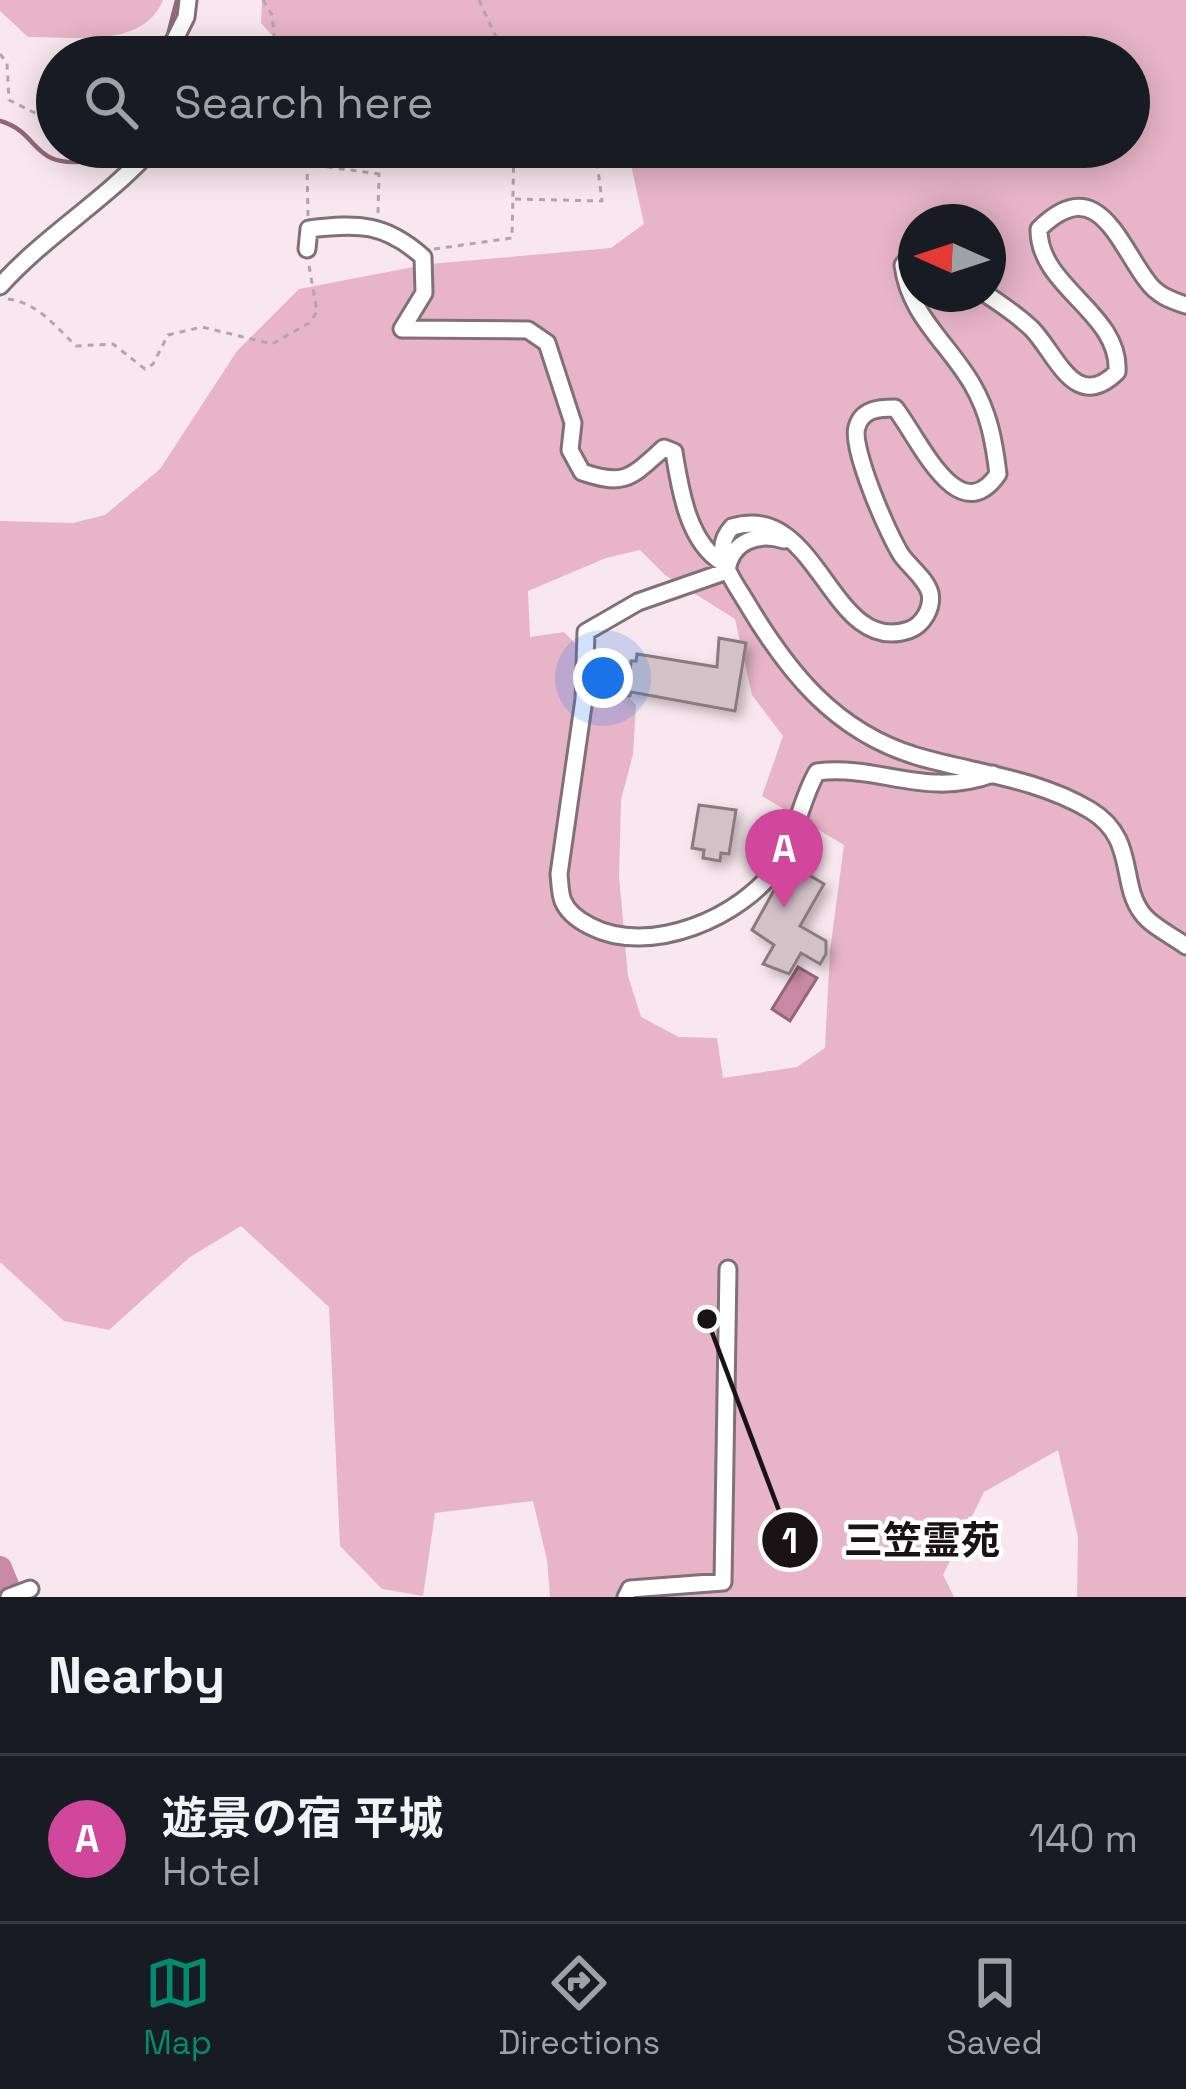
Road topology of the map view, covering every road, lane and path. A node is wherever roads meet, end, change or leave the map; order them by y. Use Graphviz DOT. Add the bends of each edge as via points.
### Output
graph roads {
  1 [pos="188,0"];
  2 [pos="263,0"];
  3 [pos="479,0"];
  4 [pos="176,36"];
  5 [pos="274,36"];
  6 [pos="496,36"];
  7 [pos="0,54"];
  8 [pos="36,114"];
  9 [pos="134,168"];
  10 [pos="307,168"];
  11 [pos="336,168"];
  12 [pos="380,168"];
  13 [pos="515,168"];
  14 [pos="598,168"];
  15 [pos="379,174"];
  16 [pos="513,199"];
  17 [pos="378,227"];
  18 [pos="309,230"];
  19 [pos="307,249"];
  20 [pos="423,257"];
  21 [pos="0,286"];
  22 [pos="0,298"];
  23 [pos="1186,305"];
  24 [pos="1006,309"];
  25 [pos="918,312"];
  26 [pos="725,567"];
  27 [pos="998,772"];
  28 [pos="1186,946"];
  29 [pos="728,1269"];
  30 [pos="30,1589"];
  31 [pos="9,1597"];
  32 [pos="626,1597"];
  1 -- 4 [label="street"];
  2 -- 5 [label="path"];
  3 -- 6 [label="path"];
  7 -- 8 [label="path" via="9,100"];
  9 -- 21 [label="street"];
  10 -- 18 [label="path"];
  11 -- 15 [label="path"];
  12 -- 15 [label="path"];
  13 -- 16 [label="path"];
  14 -- 16 [label="path" via="602,201"];
  15 -- 17 [label="path"];
  16 -- 20 [label="path" via="512,238"];
  17 -- 18 [label="street"];
  17 -- 20 [label="street"];
  18 -- 19 [label="street"];
  19 -- 22 [label="path" via="317,312 309,323 272,344 202,327 168,335 145,369 113,344 76,346 46,315"];
  20 -- 26 [label="street" via="424,293 402,329 528,330 547,344 582,472 611,482 632,476 664,448 674,452 682,499 708,554"];
  23 -- 24 [label="street" via="1148,283 1111,225 1084,207 1053,214 1039,229 1039,246 1108,337 1117,372 1103,385 1078,382"];
  25 -- 26 [label="street" via="985,407 998,474 971,494 951,488 895,408 863,415 855,430 899,553 932,598 927,616 912,630 867,625 798,545 778,537 751,539"];
  26 -- 27 [label="street" via="780,658 853,728 918,756"];
  26 -- 27 [label="street" via="586,632 559,874 573,916 612,936 644,936 726,912 779,864 818,772 965,784"];
  27 -- 28 [label="street" via="1093,811 1127,859 1142,914"];
  29 -- 32 [label="street" via="723,1582 630,1589"];
  30 -- 31 [label="street"];
}
